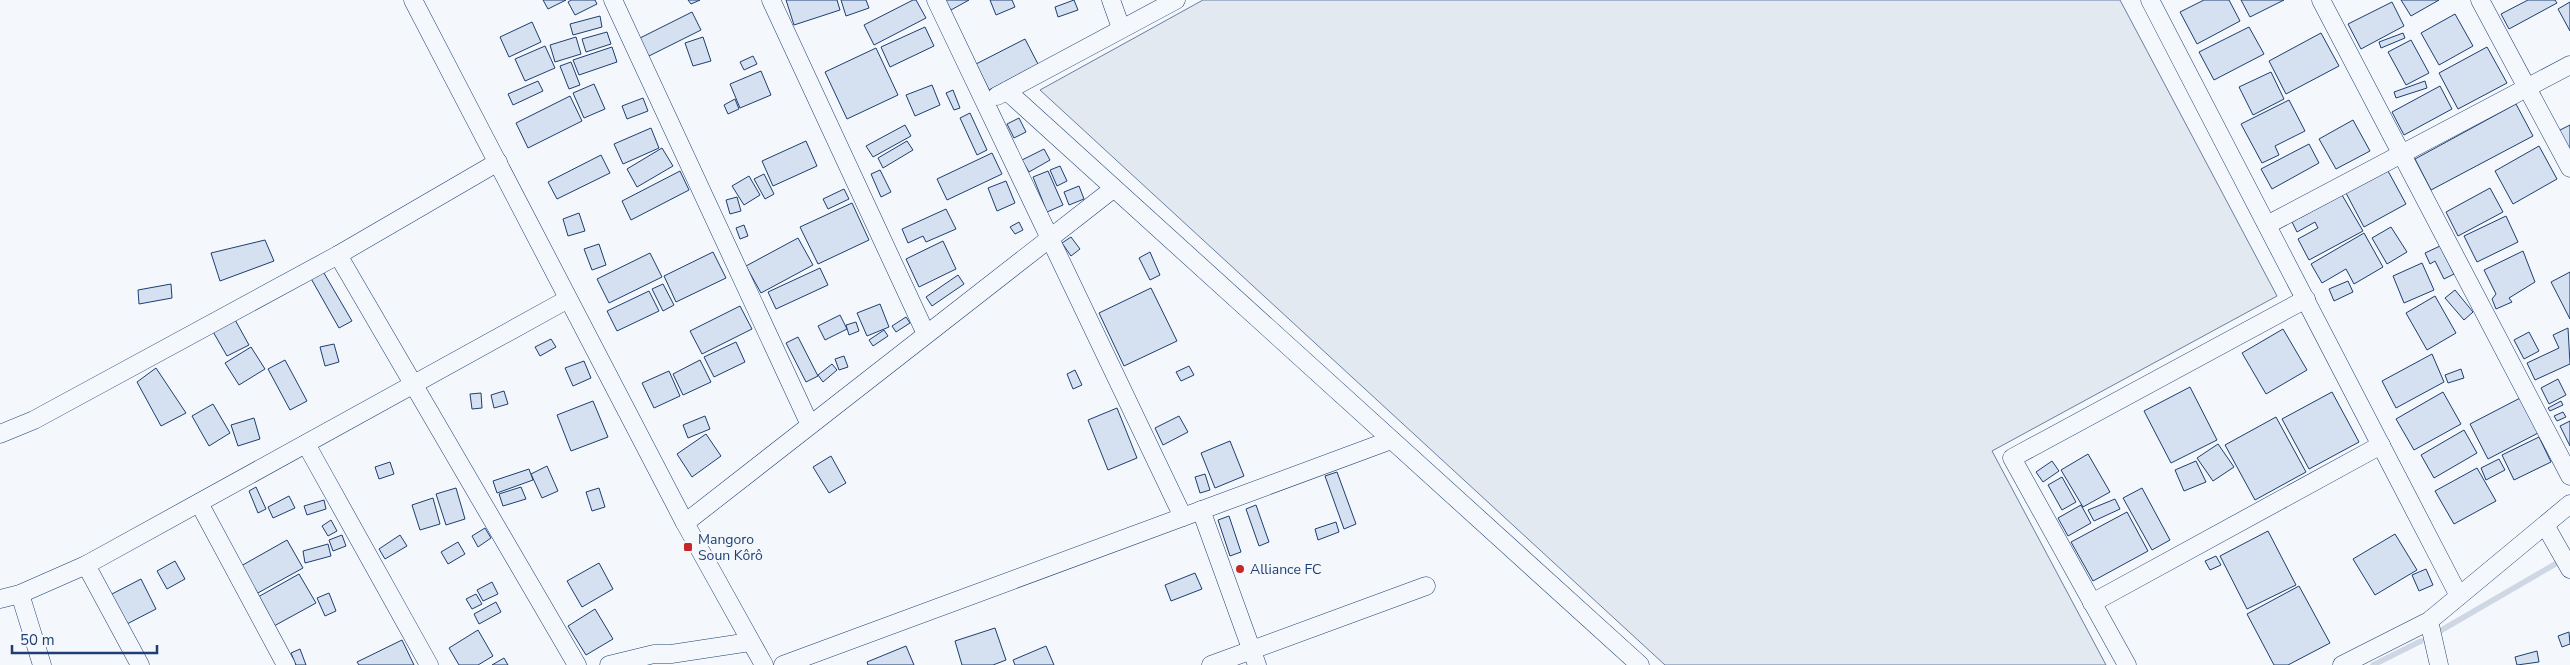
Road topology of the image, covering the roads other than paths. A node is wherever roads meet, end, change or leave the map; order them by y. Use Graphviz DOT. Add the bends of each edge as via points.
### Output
graph roads {
  1 [pos="413,0"];
  2 [pos="614,0"];
  3 [pos="771,0"];
  4 [pos="936,0"];
  5 [pos="1111,0"];
  6 [pos="1176,0"];
  7 [pos="2150,0"];
  8 [pos="2321,0"];
  9 [pos="2480,0"];
  10 [pos="1121,28"];
  11 [pos="2570,65"];
  12 [pos="2527,88"];
  13 [pos="1006,91"];
  14 [pos="985,101"];
  15 [pos="2401,154"];
  16 [pos="498,162"];
  17 [pos="2570,168"];
  18 [pos="1113,189"];
  19 [pos="2267,225"];
  20 [pos="1051,237"];
  21 [pos="338,254"];
  22 [pos="568,299"];
  23 [pos="2306,299"];
  24 [pos="926,334"];
  25 [pos="414,384"];
  26 [pos="810,425"];
  27 [pos="0,434"];
  28 [pos="1391,440"];
  29 [pos="306,444"];
  30 [pos="2381,445"];
  31 [pos="2570,476"];
  32 [pos="199,503"];
  33 [pos="2570,504"];
  34 [pos="1201,510"];
  35 [pos="1183,517"];
  36 [pos="685,523"];
  37 [pos="2545,525"];
  38 [pos="86,565"];
  39 [pos="2570,569"];
  40 [pos="1426,586"];
  41 [pos="20,594"];
  42 [pos="2460,596"];
  43 [pos="0,599"];
  44 [pos="2092,603"];
  45 [pos="2429,621"];
  46 [pos="750,642"];
  47 [pos="1254,658"];
  48 [pos="1637,664"];
  49 [pos="42,665"];
  50 [pos="140,665"];
  51 [pos="286,665"];
  52 [pos="429,665"];
  53 [pos="576,665"];
  54 [pos="609,665"];
  55 [pos="764,665"];
  56 [pos="783,665"];
  57 [pos="1211,665"];
  58 [pos="2126,665"];
  59 [pos="2342,665"];
  60 [pos="2440,665"];
  1 -- 16 [label="street"];
  2 -- 26 [label="street"];
  3 -- 24 [label="street"];
  4 -- 14 [label="street"];
  5 -- 10 [label="street"];
  6 -- 10 [label="street"];
  7 -- 19 [label="street"];
  8 -- 15 [label="street"];
  9 -- 12 [label="street"];
  10 -- 13 [label="street"];
  11 -- 12 [label="street"];
  12 -- 15 [label="street"];
  12 -- 17 [label="street"];
  13 -- 14 [label="street"];
  13 -- 18 [label="street"];
  14 -- 20 [label="street"];
  15 -- 19 [label="street"];
  15 -- 31 [label="street"];
  16 -- 21 [label="street"];
  16 -- 22 [label="street"];
  18 -- 20 [label="street"];
  18 -- 28 [label="street"];
  19 -- 23 [label="street"];
  20 -- 24 [label="street"];
  20 -- 35 [label="street"];
  21 -- 25 [label="street"];
  21 -- 27 [label="street" via="34,420"];
  22 -- 25 [label="street"];
  22 -- 36 [label="street"];
  23 -- 30 [label="street"];
  23 -- 44 [label="street" via="2012,458"];
  24 -- 26 [label="street"];
  25 -- 29 [label="street"];
  25 -- 53 [label="street"];
  26 -- 36 [label="street"];
  28 -- 34 [label="street"];
  28 -- 48 [label="street"];
  29 -- 32 [label="street"];
  29 -- 52 [label="street"];
  30 -- 42 [label="street"];
  30 -- 44 [label="street"];
  32 -- 38 [label="street"];
  32 -- 51 [label="street"];
  33 -- 37 [label="street"];
  34 -- 35 [label="street"];
  34 -- 47 [label="street"];
  35 -- 56 [label="street"];
  36 -- 46 [label="street"];
  37 -- 39 [label="street"];
  37 -- 42 [label="street"];
  38 -- 41 [label="street"];
  38 -- 50 [label="street"];
  40 -- 47 [label="street"];
  41 -- 43 [label="street"];
  41 -- 49 [label="street"];
  42 -- 45 [label="street"];
  44 -- 58 [label="street"];
  45 -- 59 [label="street"];
  45 -- 60 [label="street"];
  46 -- 54 [label="street" via="654,654"];
  46 -- 55 [label="street"];
  47 -- 57 [label="street"];
}
